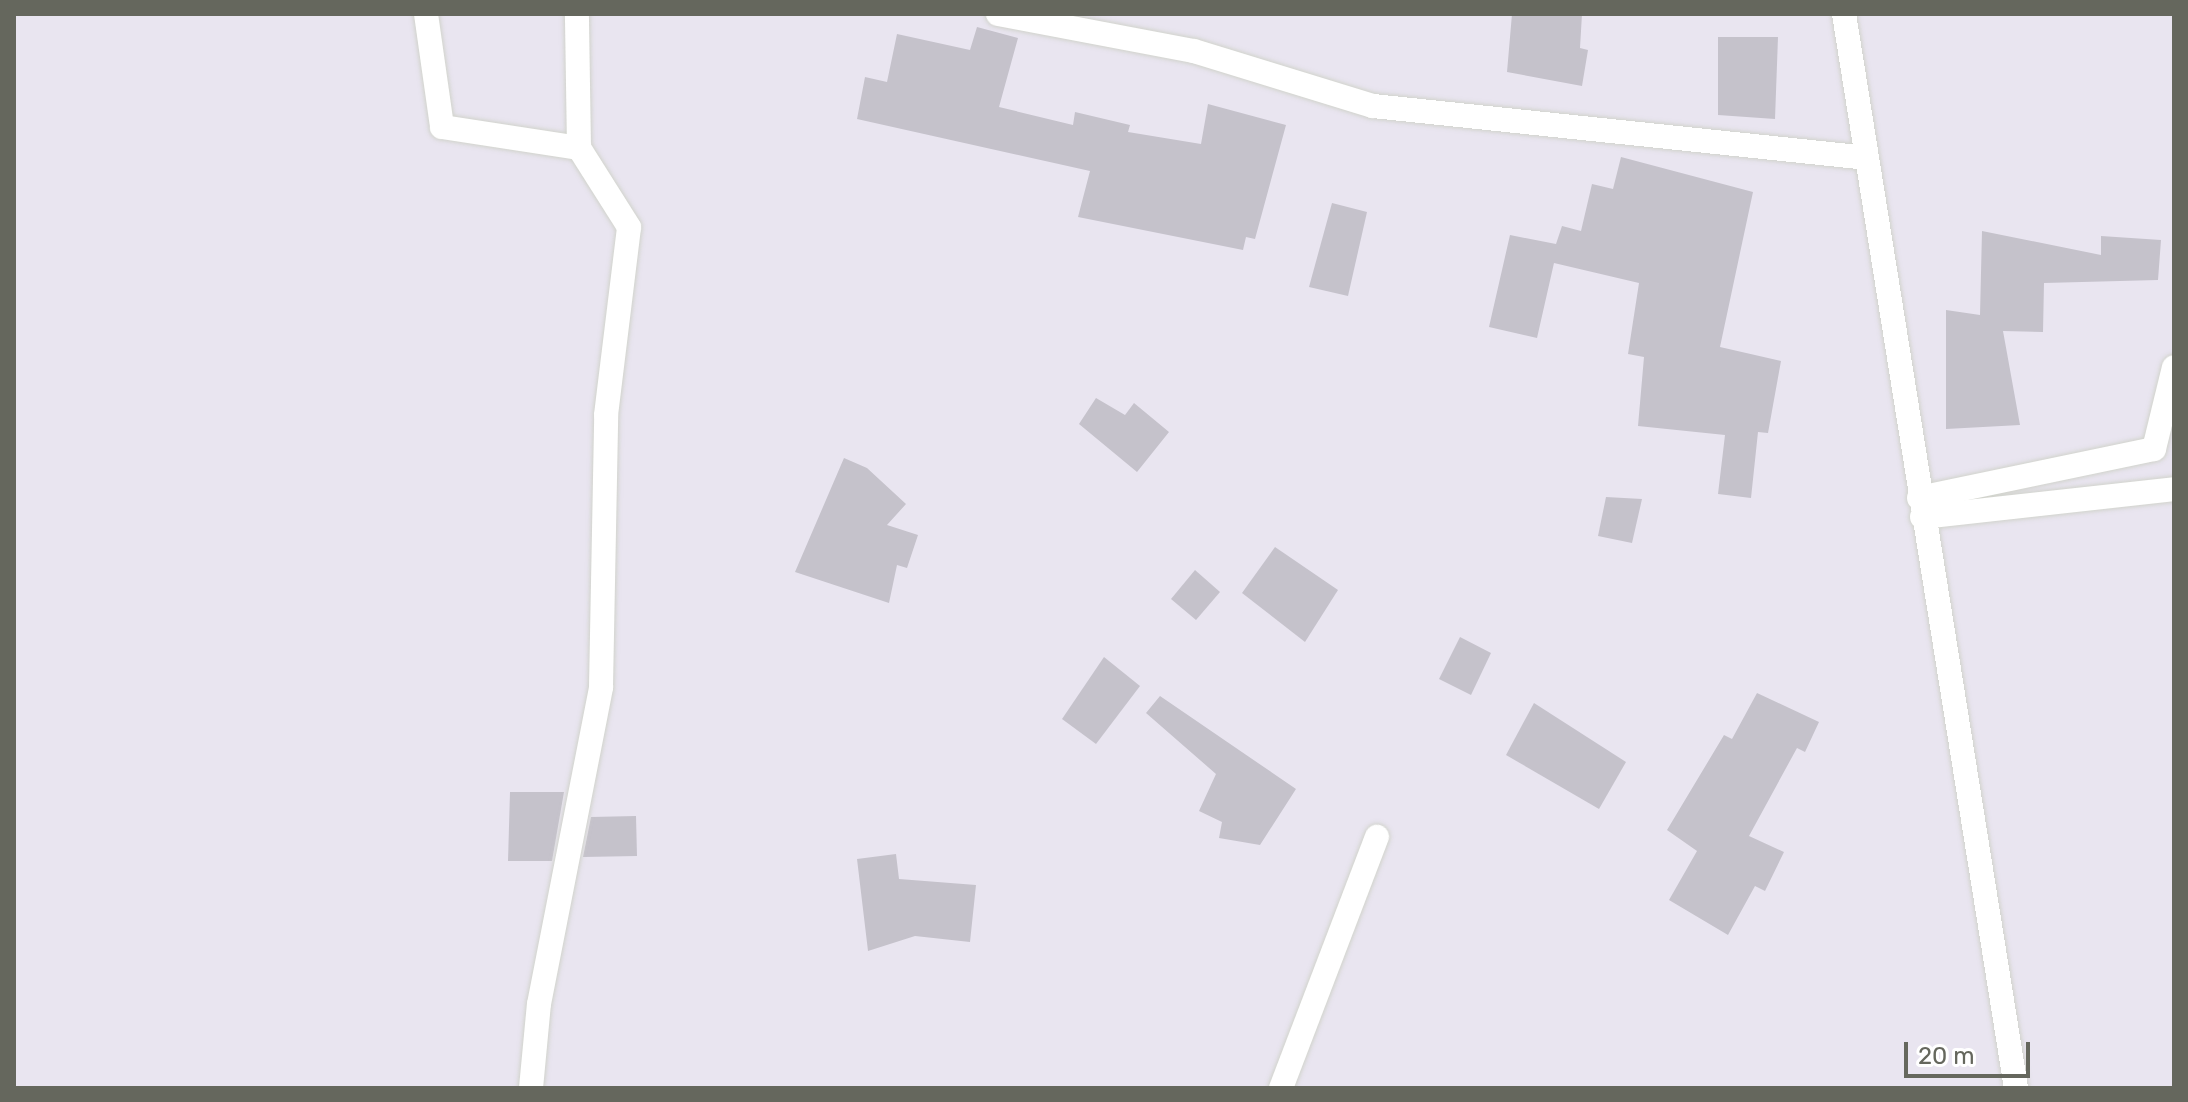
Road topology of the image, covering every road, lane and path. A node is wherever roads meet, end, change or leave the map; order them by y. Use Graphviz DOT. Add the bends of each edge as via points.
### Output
graph roads {
  1 [pos="426,14"];
  2 [pos="577,14"];
  3 [pos="998,14"];
  4 [pos="1844,14"];
  5 [pos="579,148"];
  6 [pos="1866,158"];
  7 [pos="2174,367"];
  8 [pos="2174,489"];
  9 [pos="1920,507"];
  10 [pos="1377,837"];
  11 [pos="531,1088"];
  12 [pos="1281,1088"];
  13 [pos="2016,1088"];
  1 -- 5 [label="street" via="442,127"];
  2 -- 5 [label="street"];
  3 -- 6 [label="street" via="1194,51 1373,106"];
  4 -- 6 [label="street"];
  5 -- 11 [label="street" via="629,227 606,415 601,687 539,1004"];
  6 -- 9 [label="street"];
  7 -- 9 [label="street" via="2154,449"];
  8 -- 9 [label="street"];
  9 -- 13 [label="street"];
  10 -- 12 [label="street"];
}
